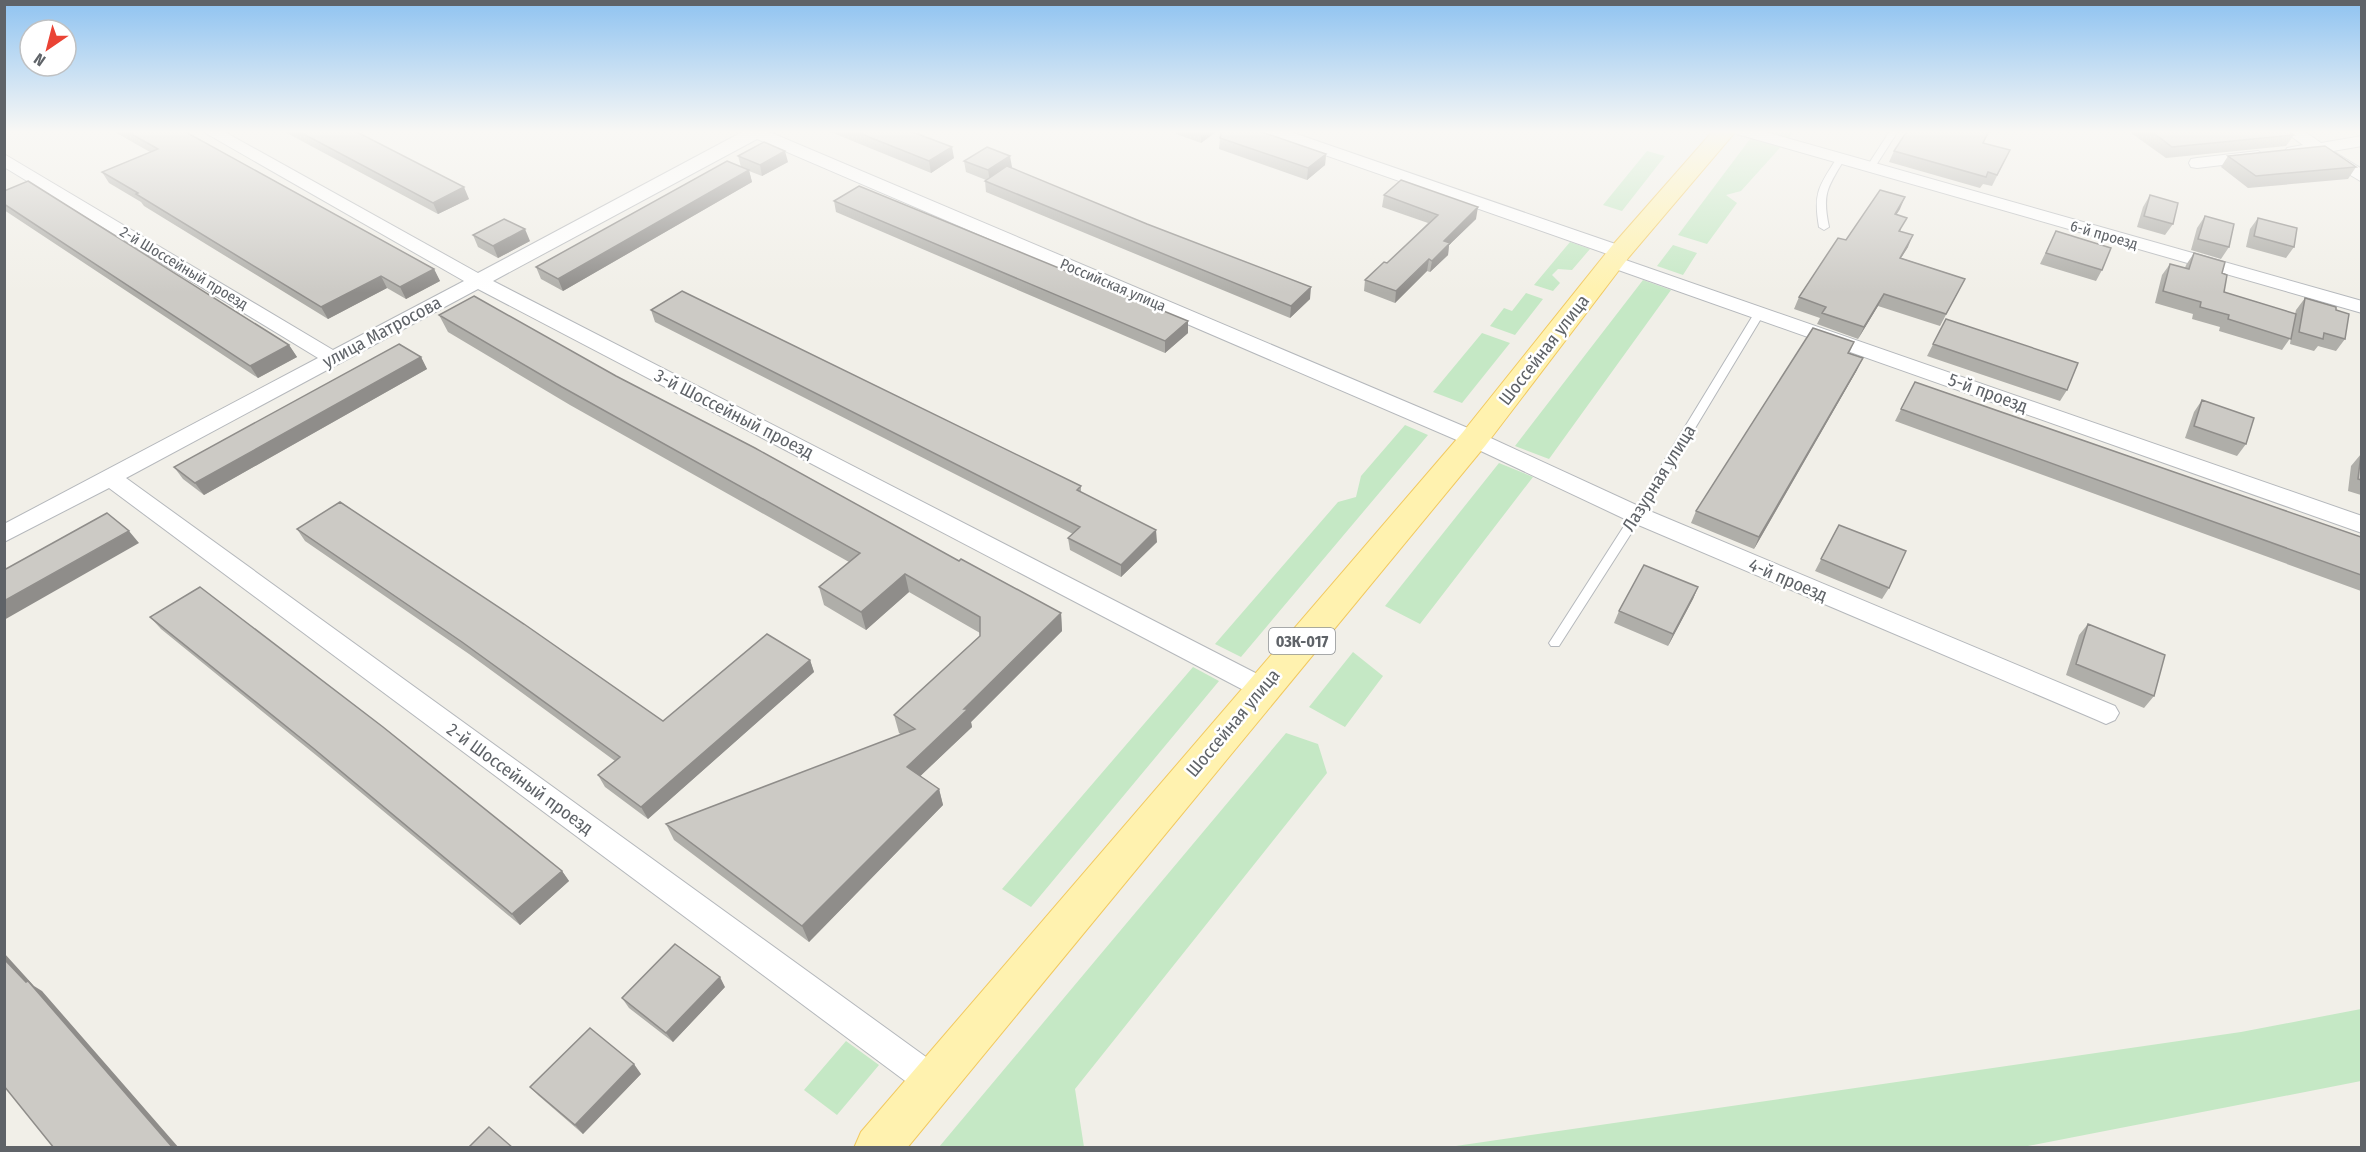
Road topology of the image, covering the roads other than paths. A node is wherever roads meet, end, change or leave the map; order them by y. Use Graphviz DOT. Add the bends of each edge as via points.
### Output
graph roads {
  1 [pos="47,185"];
  2 [pos="306,185"];
  3 [pos="658,185"];
  4 [pos="879,185"];
  5 [pos="1419,185"];
  6 [pos="1679,185"];
  7 [pos="1825,185"];
  8 [pos="1929,185"];
  9 [pos="1824,227"];
  10 [pos="1617,257"];
  11 [pos="478,281"];
  12 [pos="2361,307"];
  13 [pos="1760,312"];
  14 [pos="333,358"];
  15 [pos="1474,439"];
  16 [pos="109,477"];
  17 [pos="1637,515"];
  18 [pos="2361,525"];
  19 [pos="4,534"];
  20 [pos="1555,643"];
  21 [pos="1262,688"];
  22 [pos="2106,713"];
  23 [pos="932,1081"];
  24 [pos="877,1148"];
  1 -- 14 [label="street, 2-й Шоссейный проезд"];
  2 -- 11 [label="street, 3-й Шоссейный проезд"];
  3 -- 11 [label="street, улица Матросова"];
  4 -- 15 [label="street, Российская улица"];
  5 -- 10 [label="street, 5-й проезд"];
  6 -- 10 [label="main road, Шоссейная улица / 03К-017"];
  7 -- 9 [label="lane" via="1818,202"];
  8 -- 12 [label="street, 6-й проезд"];
  10 -- 13 [label="street, 5-й проезд"];
  10 -- 15 [label="main road, Шоссейная улица / 03К-017"];
  11 -- 14 [label="street, улица Матросова"];
  11 -- 21 [label="street, 3-й Шоссейный проезд"];
  13 -- 17 [label="lane, Лазурная улица"];
  13 -- 18 [label="street, 5-й проезд"];
  14 -- 16 [label="street, улица Матросова"];
  15 -- 17 [label="street, 4-й проезд"];
  15 -- 21 [label="main road, Шоссейная улица / 03К-017"];
  16 -- 19 [label="street, улица Матросова"];
  16 -- 23 [label="street, 2-й Шоссейный проезд"];
  17 -- 20 [label="lane, Лазурная улица"];
  17 -- 22 [label="street, 4-й проезд"];
  21 -- 23 [label="main road, Шоссейная улица / 03К-017"];
  23 -- 24 [label="main road, Шоссейная улица / 03К-017"];
}
